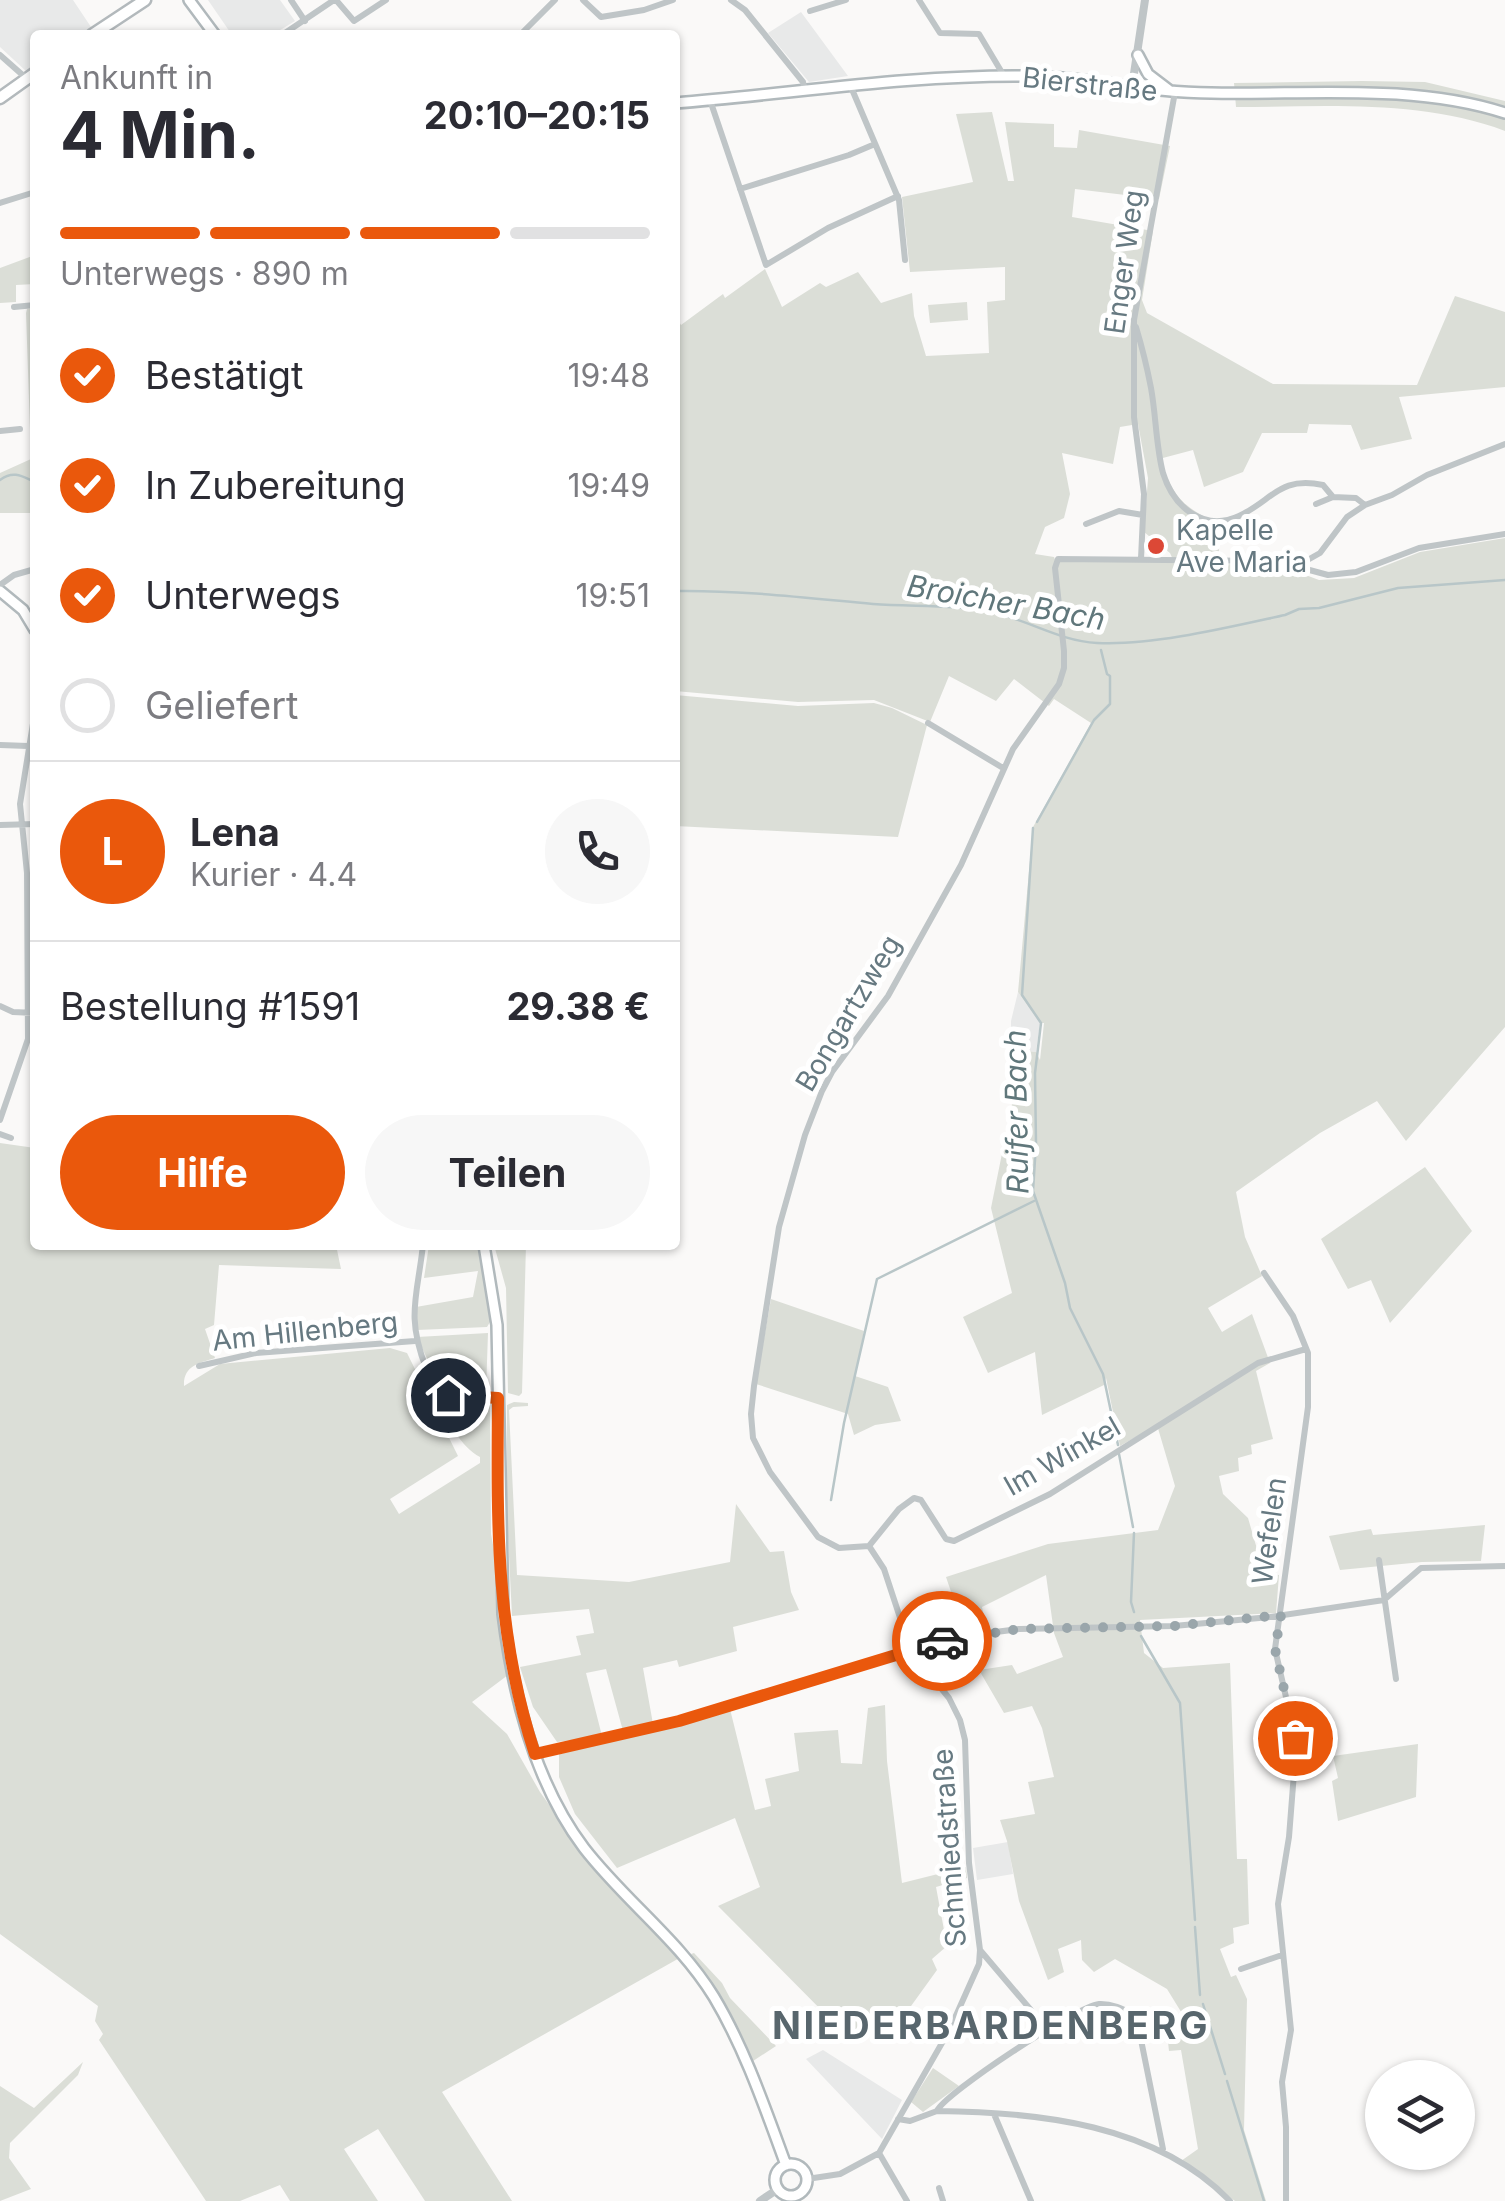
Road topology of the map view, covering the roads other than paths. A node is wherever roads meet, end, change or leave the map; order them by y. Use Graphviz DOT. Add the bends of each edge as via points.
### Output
graph roads {
  1 [pos="146,0"];
  2 [pos="190,0"];
  3 [pos="291,0"];
  4 [pos="335,0"];
  5 [pos="386,0"];
  6 [pos="583,0"];
  7 [pos="672,0"];
  8 [pos="732,0"];
  9 [pos="846,0"];
  10 [pos="919,0"];
  11 [pos="1145,0"];
  12 [pos="554,1"];
  13 [pos="810,12"];
  14 [pos="305,20"];
  15 [pos="100,30"];
  16 [pos="211,30"];
  17 [pos="290,30"];
  18 [pos="525,30"];
  19 [pos="0,54"];
  20 [pos="1138,56"];
  21 [pos="30,75"];
  22 [pos="1004,76"];
  23 [pos="30,77"];
  24 [pos="851,86"];
  25 [pos="1132,87"];
  26 [pos="806,91"];
  27 [pos="1173,92"];
  28 [pos="0,98"];
  29 [pos="710,100"];
  30 [pos="680,103"];
  31 [pos="1505,113"];
  32 [pos="875,144"];
  33 [pos="740,189"];
  34 [pos="30,194"];
  35 [pos="898,196"];
  36 [pos="0,203"];
  37 [pos="905,260"];
  38 [pos="30,305"];
  39 [pos="14,307"];
  40 [pos="1134,320"];
  41 [pos="20,429"];
  42 [pos="0,431"];
  43 [pos="1505,444"];
  44 [pos="1333,497"];
  45 [pos="1316,504"];
  46 [pos="1365,504"];
  47 [pos="1143,515"];
  48 [pos="1086,524"];
  49 [pos="1505,534"];
  50 [pos="1140,558"];
  51 [pos="1296,566"];
  52 [pos="30,570"];
  53 [pos="0,588"];
  54 [pos="30,622"];
  55 [pos="928,723"];
  56 [pos="30,736"];
  57 [pos="0,745"];
  58 [pos="28,746"];
  59 [pos="1004,768"];
  60 [pos="21,824"];
  61 [pos="30,824"];
  62 [pos="0,825"];
  63 [pos="30,978"];
  64 [pos="0,1006"];
  65 [pos="30,1013"];
  66 [pos="30,1022"];
  67 [pos="28,1039"];
  68 [pos="0,1120"];
  69 [pos="0,1134"];
  70 [pos="11,1138"];
  71 [pos="422,1250"];
  72 [pos="485,1250"];
  73 [pos="1264,1273"];
  74 [pos="415,1342"];
  75 [pos="1306,1349"];
  76 [pos="199,1366"];
  77 [pos="498,1398"];
  78 [pos="868,1546"];
  79 [pos="1379,1560"];
  80 [pos="1505,1566"];
  81 [pos="1384,1600"];
  82 [pos="1281,1615"];
  83 [pos="912,1652"];
  84 [pos="1396,1679"];
  85 [pos="535,1754"];
  86 [pos="980,1950"];
  87 [pos="1282,1955"];
  88 [pos="1242,1969"];
  89 [pos="1136,2015"];
  90 [pos="1158,2024"];
  91 [pos="1047,2029"];
  92 [pos="937,2111"];
  93 [pos="994,2112"];
  94 [pos="898,2119"];
  95 [pos="1163,2150"];
  96 [pos="880,2153"];
  97 [pos="786,2165"];
  98 [pos="807,2180"];
  99 [pos="939,2188"];
  100 [pos="778,2190"];
  101 [pos="798,2198"];
  102 [pos="760,2201"];
  103 [pos="907,2201"];
  104 [pos="943,2201"];
  105 [pos="1031,2201"];
  106 [pos="1230,2201"];
  107 [pos="1286,2201"];
  1 -- 15 [label="main road"];
  2 -- 16 [label="main road"];
  3 -- 14 [label="street"];
  4 -- 5 [label="street" via="354,21"];
  4 -- 14 [label="street"];
  6 -- 7 [label="street" via="601,17"];
  8 -- 26 [label="street"];
  9 -- 13 [label="street"];
  10 -- 22 [label="street" via="940,32 983,37"];
  11 -- 20 [label="street"];
  12 -- 18 [label="street"];
  14 -- 17 [label="street"];
  19 -- 21 [label="street"];
  20 -- 25 [label="street"];
  20 -- 27 [label="main road" via="1148,74"];
  22 -- 24 [label="main road, Bierstraße"];
  22 -- 25 [label="main road, Bierstraße"];
  23 -- 28 [label="main road"];
  24 -- 26 [label="main road, Bierstraße"];
  24 -- 32 [label="street"];
  25 -- 27 [label="main road, Bierstraße"];
  26 -- 29 [label="main road, Bierstraße"];
  27 -- 31 [label="main road, Bierstraße" via="1406,96"];
  27 -- 40 [label="street, Enger Weg"];
  29 -- 30 [label="main road, Bierstraße"];
  29 -- 33 [label="street"];
  32 -- 33 [label="street"];
  32 -- 35 [label="street"];
  33 -- 35 [label="street" via="766,266"];
  34 -- 36 [label="street"];
  35 -- 37 [label="street"];
  38 -- 39 [label="street"];
  40 -- 44 [label="street" via="1163,472 1188,510 1221,523 1274,490 1306,483 1324,485"];
  40 -- 47 [label="street, Enger Weg"];
  41 -- 42 [label="street"];
  43 -- 46 [label="street"];
  44 -- 45 [label="street"];
  44 -- 46 [label="street"];
  46 -- 51 [label="street" via="1320,552"];
  47 -- 48 [label="street" via="1105,512"];
  47 -- 50 [label="street, Enger Weg"];
  49 -- 51 [label="street" via="1419,548 1356,572 1328,575"];
  50 -- 51 [label="street"];
  50 -- 59 [label="street, Bongartzweg" via="1058,559 1064,668"];
  52 -- 53 [label="street"];
  53 -- 54 [label="main road"];
  55 -- 59 [label="street"];
  56 -- 58 [label="street"];
  57 -- 58 [label="street"];
  58 -- 60 [label="street"];
  59 -- 78 [label="street, Bongartzweg" via="961,866 888,996 832,1072 805,1135 779,1227 751,1414 754,1438 818,1537 839,1548"];
  60 -- 61 [label="street"];
  60 -- 62 [label="street"];
  60 -- 63 [label="street"];
  64 -- 65 [label="street"];
  66 -- 67 [label="street"];
  67 -- 68 [label="street"];
  69 -- 70 [label="street"];
  71 -- 74 [label="street" via="413,1303"];
  72 -- 77 [label="main road" via="497,1325"];
  73 -- 75 [label="street"];
  74 -- 76 [label="street, Am Hillenberg" via="256,1353"];
  74 -- 77 [label="street" via="439,1392"];
  75 -- 78 [label="street, Im Winkel" via="1258,1363 1050,1494 954,1541 914,1498"];
  75 -- 82 [label="street, Wefelen" via="1308,1407"];
  77 -- 85 [label="main road" via="503,1614"];
  78 -- 83 [label="street" via="884,1569"];
  79 -- 81 [label="street"];
  80 -- 81 [label="street" via="1421,1568"];
  81 -- 82 [label="street"];
  81 -- 84 [label="street"];
  82 -- 83 [label="street" via="1174,1626 1019,1629 957,1637"];
  82 -- 87 [label="street, Wefelen" via="1275,1649 1293,1728 1296,1778 1278,1904"];
  83 -- 85 [label="street" via="679,1721"];
  83 -- 86 [label="street, Schmiedstraße" via="949,1698 965,1740"];
  85 -- 97 [label="main road" via="585,1850 684,1955 714,1998"];
  86 -- 91 [label="street"];
  86 -- 94 [label="street, Schmiedstraße" via="950,2029"];
  87 -- 88 [label="street"];
  87 -- 107 [label="street, Wefelen" via="1291,2030 1282,2082"];
  89 -- 90 [label="street"];
  89 -- 91 [label="street" via="1094,2004"];
  89 -- 95 [label="street"];
  91 -- 92 [label="street"];
  92 -- 93 [label="street"];
  92 -- 94 [label="street"];
  93 -- 95 [label="street"];
  93 -- 105 [label="street"];
  94 -- 96 [label="street, Schmiedstraße"];
  95 -- 106 [label="street"];
  96 -- 98 [label="street" via="840,2174"];
  96 -- 103 [label="street"];
  97 -- 98 [label="main road" via="800,2167"];
  97 -- 100 [label="main road" via="776,2175"];
  98 -- 101 [label="main road"];
  99 -- 104 [label="street"];
  100 -- 101 [label="main road"];
  100 -- 102 [label="street"];
}
